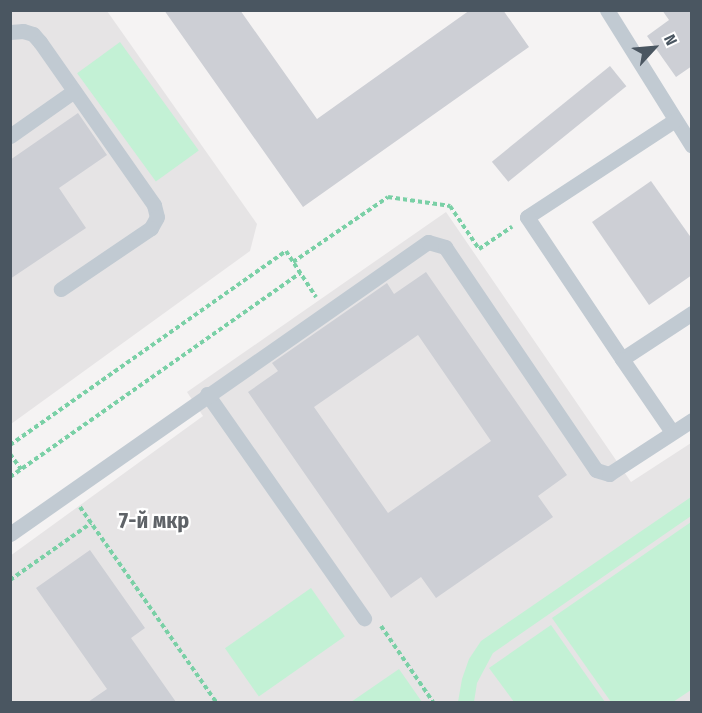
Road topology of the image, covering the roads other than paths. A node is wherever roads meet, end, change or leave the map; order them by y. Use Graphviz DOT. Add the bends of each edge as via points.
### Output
graph roads {
  1 [pos="607,10"];
  2 [pos="10,32"];
  3 [pos="74,91"];
  4 [pos="675,120"];
  5 [pos="10,136"];
  6 [pos="692,146"];
  7 [pos="61,289"];
  8 [pos="692,313"];
  9 [pos="622,358"];
  10 [pos="207,394"];
  11 [pos="692,420"];
  12 [pos="672,432"];
  13 [pos="10,534"];
  14 [pos="364,618"];
  1 -- 4 [label="lane"];
  2 -- 3 [label="lane" via="33,34"];
  3 -- 5 [label="lane"];
  3 -- 7 [label="lane" via="154,205 157,217 151,228"];
  4 -- 6 [label="lane"];
  4 -- 9 [label="lane" via="527,217"];
  8 -- 9 [label="lane"];
  9 -- 12 [label="lane"];
  10 -- 12 [label="lane" via="428,242 445,247 597,470 609,474"];
  10 -- 13 [label="lane"];
  10 -- 14 [label="lane"];
  11 -- 12 [label="lane"];
}
